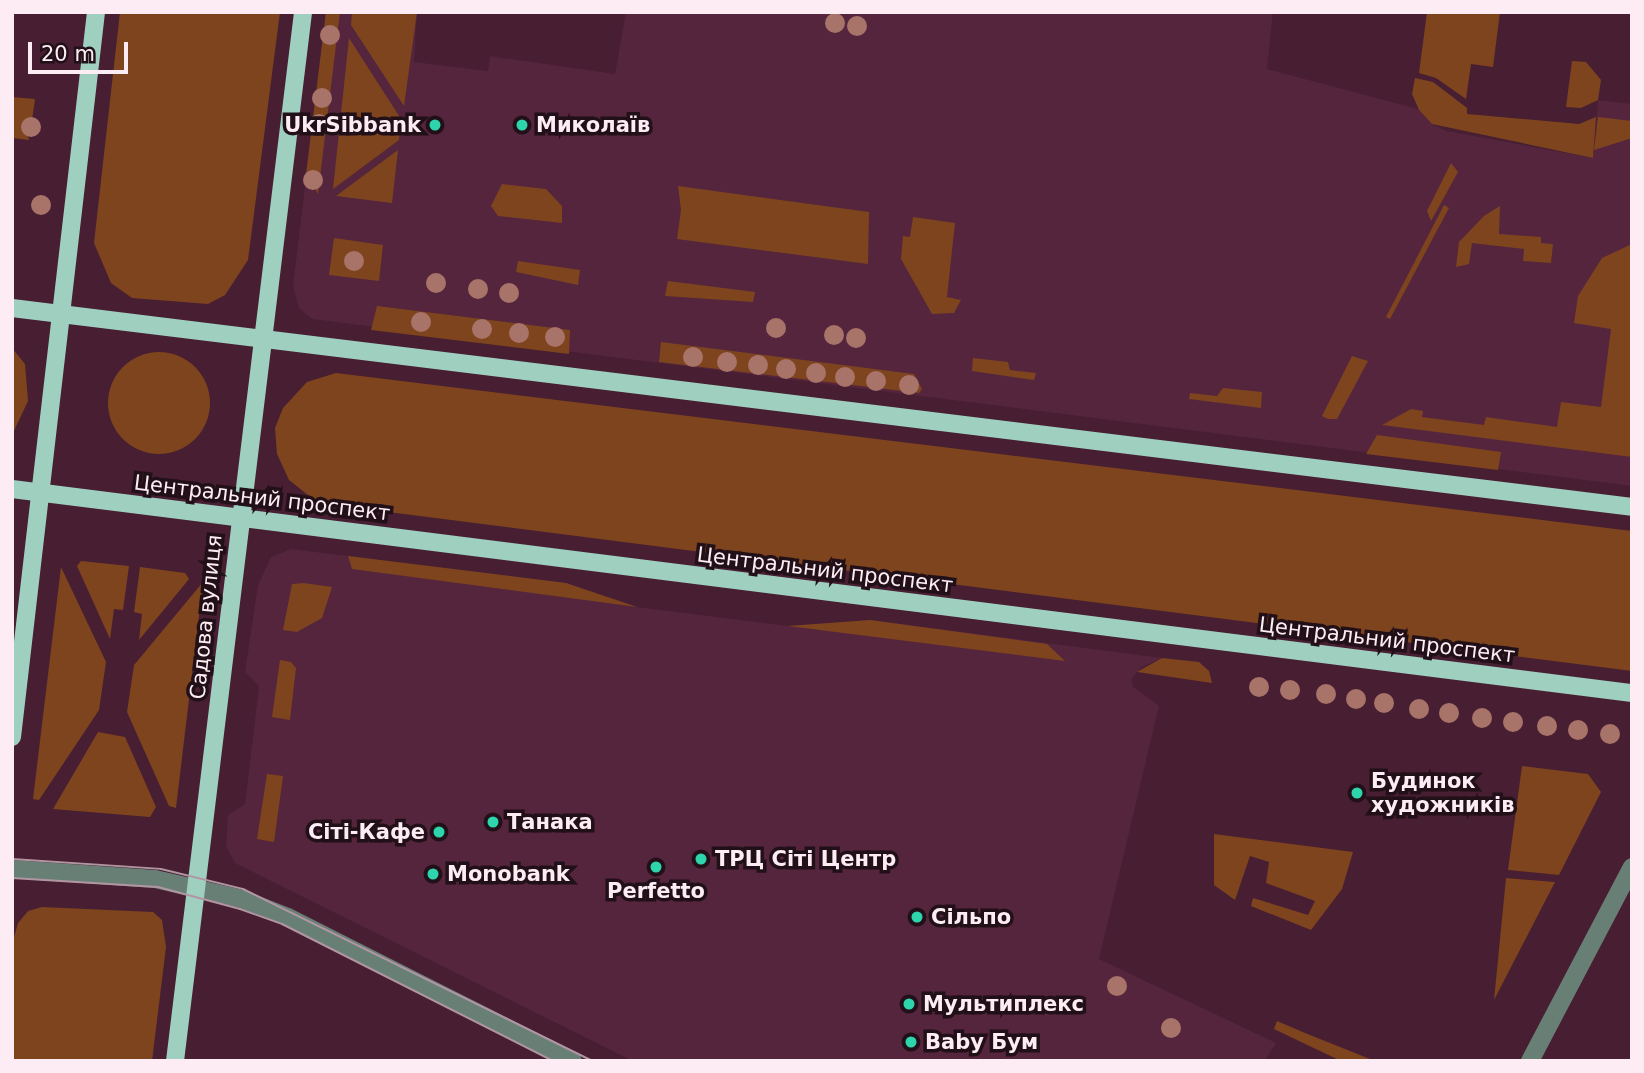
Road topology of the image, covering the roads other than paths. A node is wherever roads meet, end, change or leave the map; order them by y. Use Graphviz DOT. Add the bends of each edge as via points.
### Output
graph roads {
  1 [pos="96,12"];
  2 [pos="303,12"];
  3 [pos="12,308"];
  4 [pos="63,314"];
  5 [pos="262,339"];
  6 [pos="12,489"];
  7 [pos="41,493"];
  8 [pos="1632,507"];
  9 [pos="240,518"];
  10 [pos="1632,693"];
  11 [pos="12,737"];
  12 [pos="1632,867"];
  13 [pos="12,869"];
  14 [pos="197,886"];
  15 [pos="175,1061"];
  16 [pos="573,1061"];
  17 [pos="1530,1061"];
  1 -- 4 [label="main road"];
  2 -- 5 [label="main road, Садова вулиця"];
  3 -- 4 [label="main road"];
  4 -- 5 [label="main road"];
  4 -- 7 [label="main road"];
  5 -- 8 [label="main road"];
  5 -- 9 [label="main road, Садова вулиця"];
  6 -- 7 [label="main road, Центральний проспект"];
  7 -- 9 [label="main road, Центральний проспект"];
  7 -- 11 [label="main road"];
  9 -- 10 [label="main road, Центральний проспект"];
  9 -- 14 [label="main road, Садова вулиця"];
  12 -- 17 [label="street"];
  13 -- 14 [label="street"];
  14 -- 15 [label="main road, Садова вулиця"];
  14 -- 16 [label="street" via="288,917"];
}
